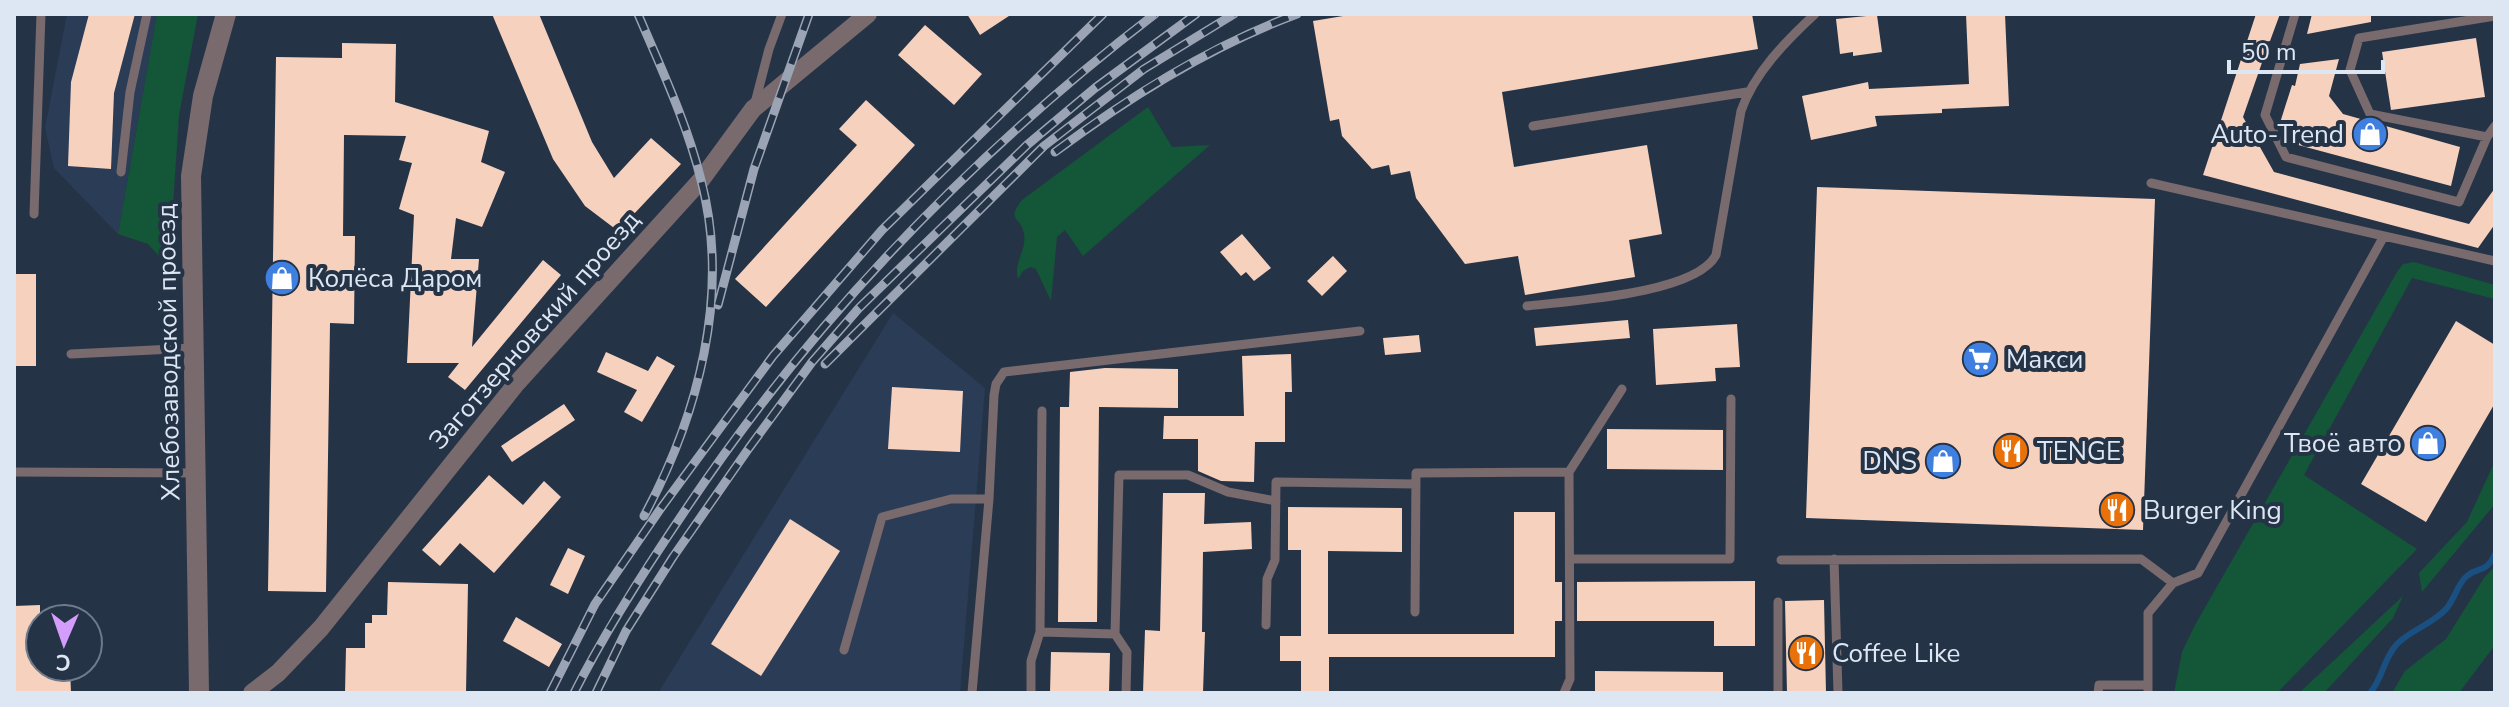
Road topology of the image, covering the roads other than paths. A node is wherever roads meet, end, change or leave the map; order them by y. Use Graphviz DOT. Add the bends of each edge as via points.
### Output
graph roads {
  1 [pos="41,14"];
  2 [pos="147,14"];
  3 [pos="226,14"];
  4 [pos="782,14"];
  5 [pos="868,14"];
  6 [pos="1815,14"];
  7 [pos="2295,14"];
  8 [pos="2495,16"];
  9 [pos="1747,92"];
  10 [pos="753,109"];
  11 [pos="1533,126"];
  12 [pos="2495,126"];
  13 [pos="2487,137"];
  14 [pos="121,172"];
  15 [pos="2151,183"];
  16 [pos="34,214"];
  17 [pos="2384,236"];
  18 [pos="2495,261"];
  19 [pos="1527,306"];
  20 [pos="1360,331"];
  21 [pos="194,348"];
  22 [pos="71,354"];
  23 [pos="1622,389"];
  24 [pos="1731,399"];
  25 [pos="1042,411"];
  26 [pos="14,472"];
  27 [pos="1569,472"];
  28 [pos="195,473"];
  29 [pos="1416,484"];
  30 [pos="989,499"];
  31 [pos="1276,501"];
  32 [pos="1570,559"];
  33 [pos="1834,559"];
  34 [pos="1781,560"];
  35 [pos="2173,583"];
  36 [pos="1778,602"];
  37 [pos="1415,612"];
  38 [pos="1266,625"];
  39 [pos="1040,632"];
  40 [pos="1115,634"];
  41 [pos="844,650"];
  42 [pos="2148,689"];
  43 [pos="199,693"];
  44 [pos="252,693"];
  45 [pos="972,693"];
  46 [pos="1031,693"];
  47 [pos="1126,693"];
  48 [pos="1564,693"];
  49 [pos="1778,693"];
  50 [pos="1838,693"];
  51 [pos="2098,693"];
  1 -- 16 [label="lane"];
  2 -- 14 [label="lane" via="130,92"];
  3 -- 21 [label="street, Хлебозаводской проезд" via="203,96 191,176"];
  4 -- 10 [label="lane"];
  5 -- 10 [label="street, Заготзерновский проезд"];
  6 -- 9 [label="lane"];
  7 -- 13 [label="lane" via="2265,115 2286,157 2459,202"];
  8 -- 13 [label="lane" via="2359,38 2350,70 2370,114"];
  9 -- 11 [label="lane"];
  9 -- 19 [label="lane" via="1716,255 1706,269 1652,289"];
  10 -- 44 [label="street, Заготзерновский проезд" via="701,180 516,384 321,628"];
  12 -- 13 [label="lane"];
  15 -- 17 [label="lane"];
  17 -- 18 [label="lane"];
  17 -- 35 [label="lane" via="2198,573"];
  20 -- 30 [label="lane" via="1004,372 994,395"];
  21 -- 22 [label="lane"];
  21 -- 28 [label="street, Хлебозаводской проезд"];
  23 -- 27 [label="lane"];
  24 -- 32 [label="lane" via="1730,559"];
  25 -- 39 [label="lane"];
  26 -- 28 [label="lane"];
  27 -- 29 [label="lane" via="1416,473"];
  27 -- 32 [label="lane"];
  28 -- 43 [label="street, Хлебозаводской проезд"];
  29 -- 31 [label="lane" via="1276,482"];
  29 -- 37 [label="lane"];
  30 -- 41 [label="lane" via="951,499 882,517"];
  30 -- 45 [label="lane"];
  31 -- 38 [label="lane"];
  31 -- 40 [label="lane" via="1228,492 1188,475 1119,475"];
  32 -- 48 [label="lane" via="1570,679"];
  33 -- 34 [label="lane"];
  33 -- 35 [label="lane" via="2141,559"];
  33 -- 50 [label="lane"];
  35 -- 42 [label="lane" via="2148,613"];
  36 -- 49 [label="lane"];
  39 -- 40 [label="lane"];
  39 -- 46 [label="lane" via="1031,661"];
  40 -- 47 [label="lane" via="1127,652"];
  42 -- 51 [label="lane" via="2099,685"];
}
